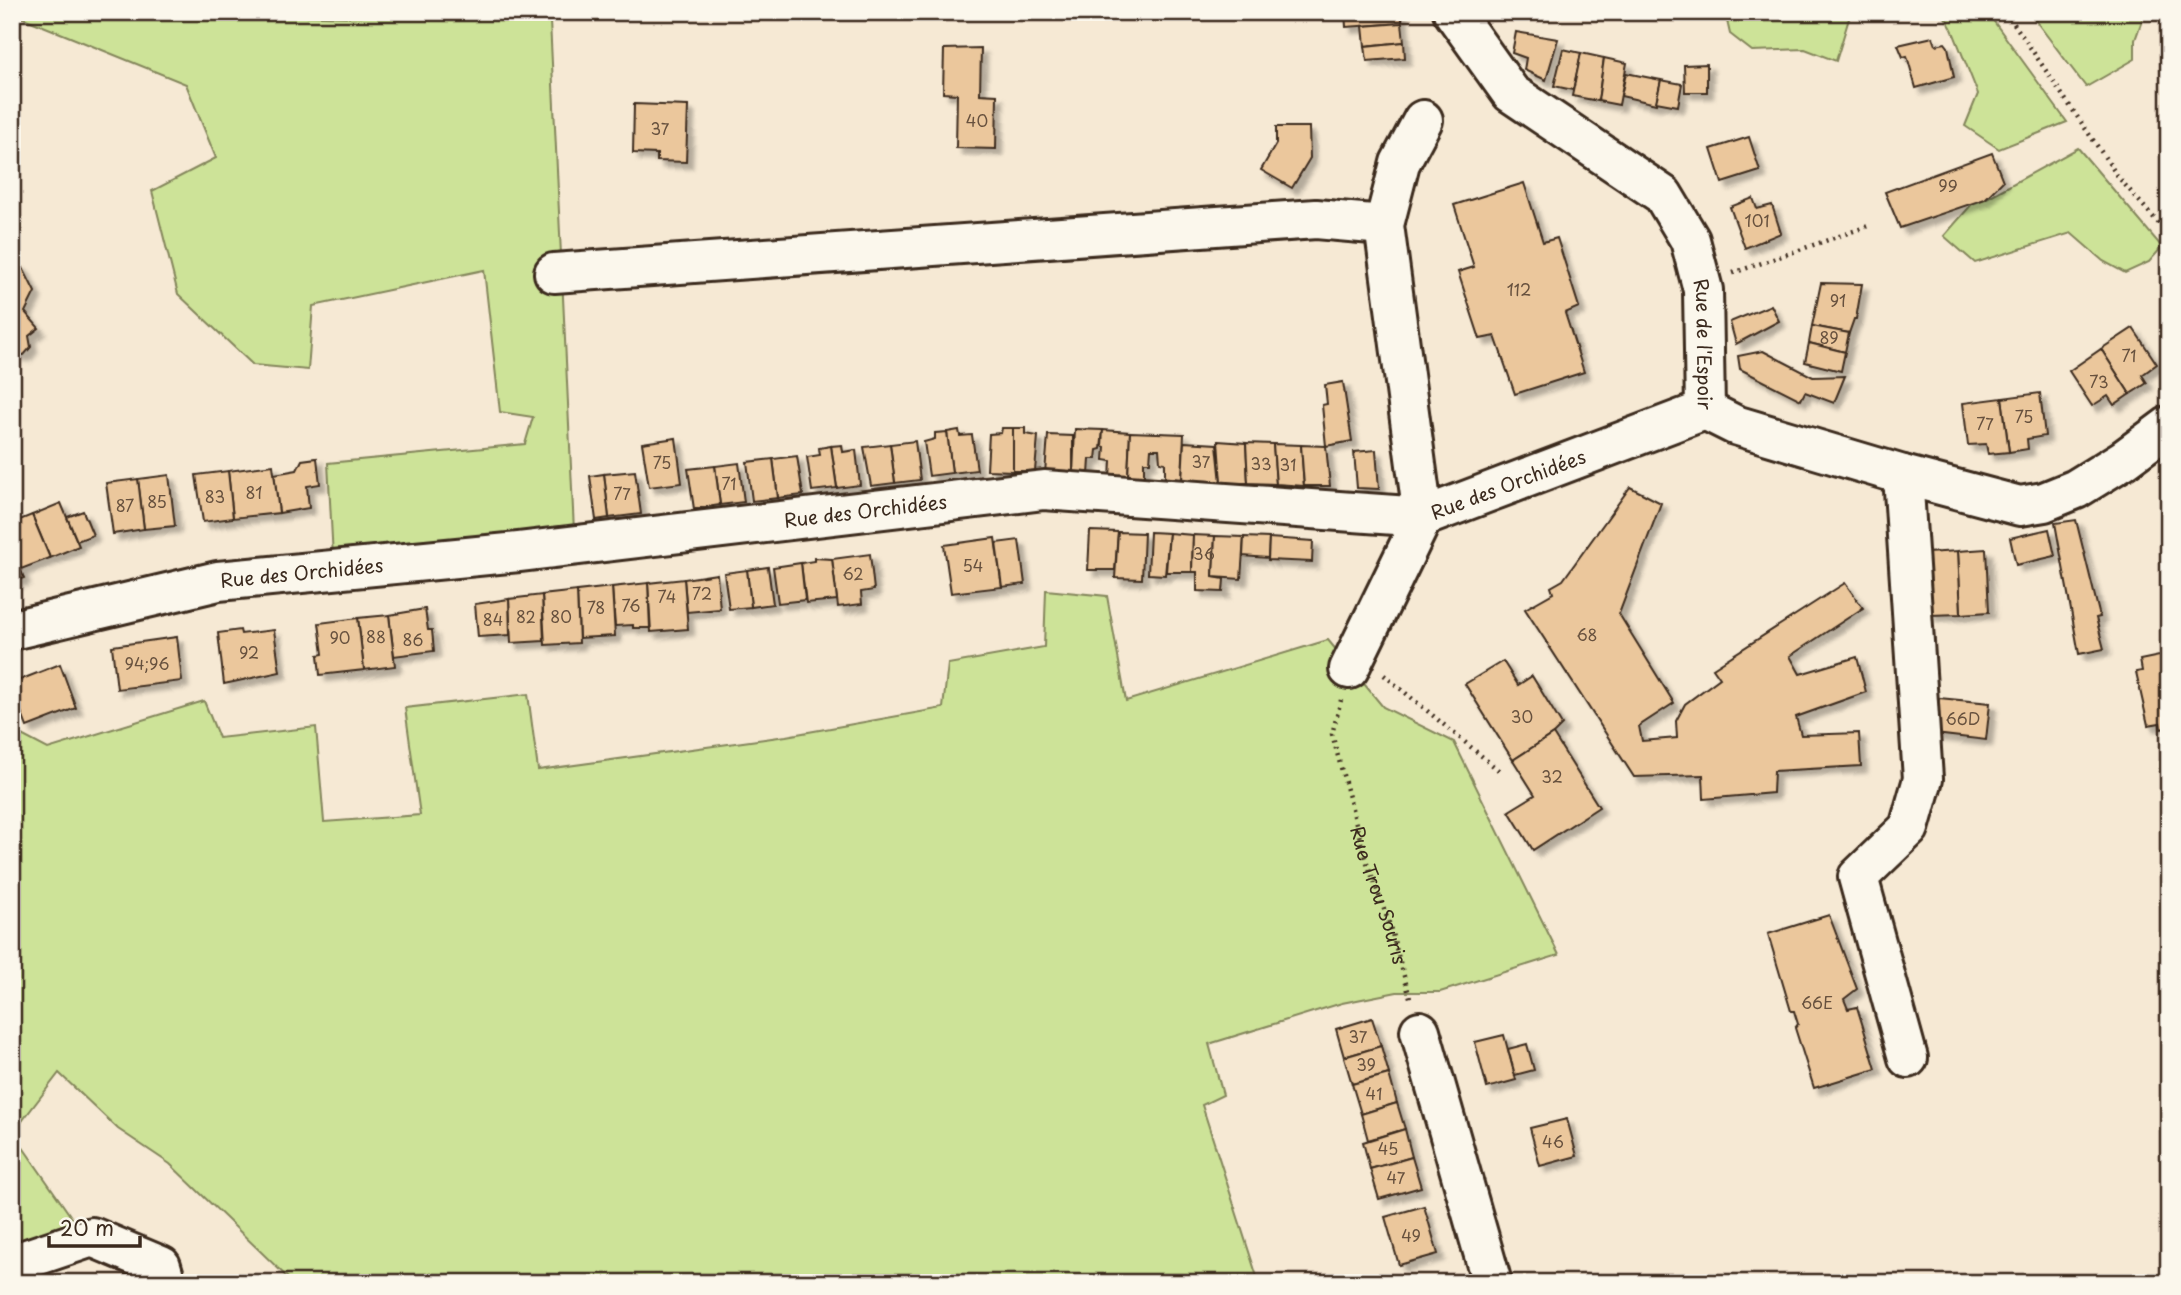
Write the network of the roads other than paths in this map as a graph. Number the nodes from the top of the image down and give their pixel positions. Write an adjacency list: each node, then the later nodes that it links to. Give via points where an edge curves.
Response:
1 (1453, 12): 5 (street, Rue de l'Espoir, via 1511,93 1663,195 1690,240 1702,285)
2 (1423, 120): 3 (street, via 1400,163)
3 (1384, 225): 4 (street, via 1315,219); 8 (street)
4 (554, 273)
5 (1705, 410): 7 (street, Rue de l'Espoir, via 1735,425); 8 (street, Rue des Orchidées)
6 (2169, 426): 7 (street, Rue de l'Espoir, via 2076,489 2044,502 2020,506)
7 (1903, 475): 12 (street, via 1923,779 1909,828 1858,877)
8 (1423, 517): 9 (street, Rue des Orchidées, via 1044,490 519,552 218,581); 10 (street)
9 (12, 630)
10 (1353, 661)
11 (1420, 1031): 15 (street)
12 (1908, 1058)
13 (12, 1264): 14 (street, via 92,1237 161,1266)
14 (166, 1283)
15 (1492, 1283)

